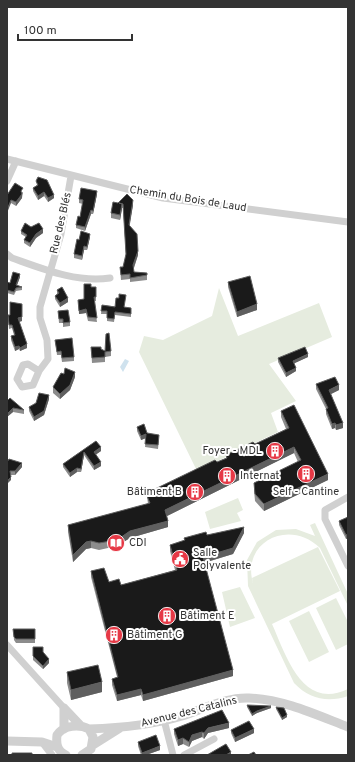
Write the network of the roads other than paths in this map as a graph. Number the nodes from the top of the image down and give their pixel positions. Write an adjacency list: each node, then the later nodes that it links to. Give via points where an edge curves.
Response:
1 (7, 158): 2 (street, Chemin du Bois de Laud)
2 (16, 161): 3 (street, Chemin du Bois de Laud); 4 (street)
3 (71, 176): 5 (street, Chemin du Bois de Laud, via 163,198); 7 (street, Rue des Blés, via 61,234)
4 (7, 181)
5 (348, 222)
6 (7, 254): 7 (street)
7 (49, 271): 8 (street, via 96,280); 9 (street, Rue des Blés, via 40,307 48,359)
8 (110, 278)
9 (39, 371)
10 (348, 497): 11 (street, via 325,510 325,519)
11 (348, 566)
12 (7, 645): 13 (street)
13 (64, 708): 16 (street); 18 (street)
14 (164, 720): 15 (street, Avenue des Catalins, via 227,700 249,698 297,708); 17 (street, Avenue des Catalins); 25 (street)
15 (348, 727)
16 (85, 728): 17 (street, Avenue des Catalins); 18 (street, Avenue des Catalins); 22 (street, via 93,737)
17 (122, 728): 22 (street, Avenue des Catalins)
18 (60, 732): 21 (street, Avenue des Catalins); 23 (street)
19 (214, 739): 26 (street)
20 (7, 741): 21 (street)
21 (42, 742): 23 (street)
22 (93, 745): 24 (street, Avenue des Catalins)
23 (59, 753)
24 (82, 755)
25 (172, 755)
26 (184, 755)

